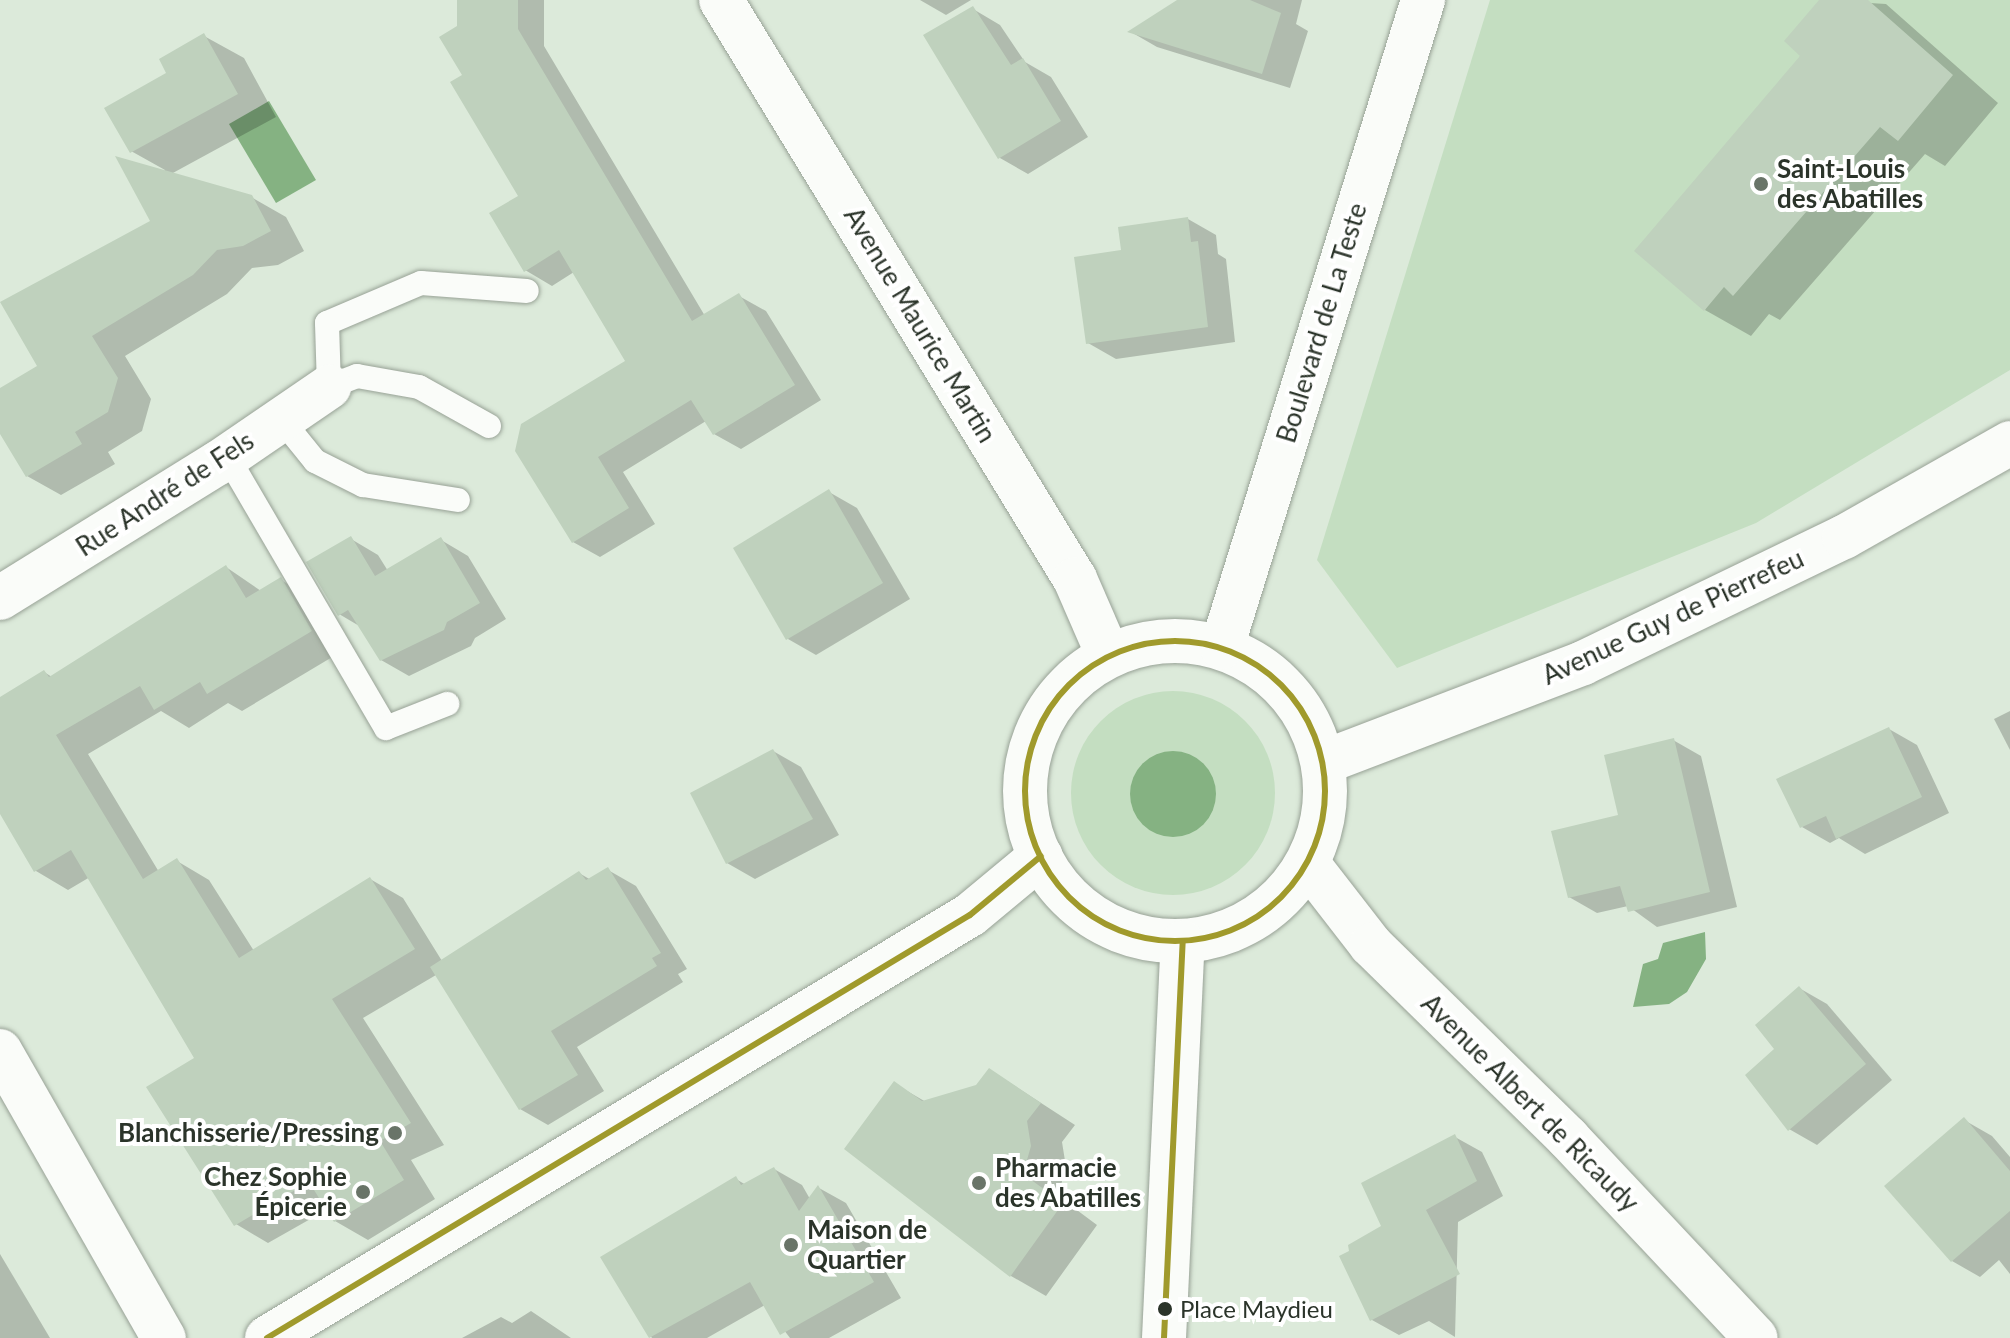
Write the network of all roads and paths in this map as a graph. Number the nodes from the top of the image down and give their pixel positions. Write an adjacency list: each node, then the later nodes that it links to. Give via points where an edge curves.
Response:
1 (721, 0): 12 (street, Avenue Maurice Martin, via 1075,579)
2 (1423, 0): 11 (street, Boulevard de La Teste)
3 (527, 291): 4 (lane, via 421,283 327,323)
4 (329, 387): 5 (street, Rue André de Fels); 6 (lane, via 357,376 419,387)
5 (281, 419): 8 (street, Rue André de Fels); 9 (lane, via 315,461 363,485)
6 (489, 426)
7 (2010, 443): 14 (street, Avenue Guy de Pierrefeu, via 1844,537 1583,663)
8 (227, 456): 10 (street, Rue André de Fels); 13 (lane, via 386,728)
9 (458, 500)
10 (0, 598)
11 (1222, 647): 12 (street, via 1152,641); 14 (street, via 1281,682 1308,718)
12 (1108, 655): 15 (street, via 1054,699 1030,745 1024,802)
13 (447, 704)
14 (1324, 762): 16 (street, via 1326,806)
15 (1041, 856): 17 (street, via 1062,891 1104,925 1138,938); 20 (street, via 970,915)
16 (1309, 865): 17 (street, via 1281,900 1225,933); 22 (street, Avenue Albert de Ricaudy, via 1371,945 1568,1138)
17 (1183, 942): 21 (street)
18 (0, 1051): 19 (street)
19 (164, 1338)
20 (267, 1338)
21 (1164, 1338)
22 (1756, 1338)

